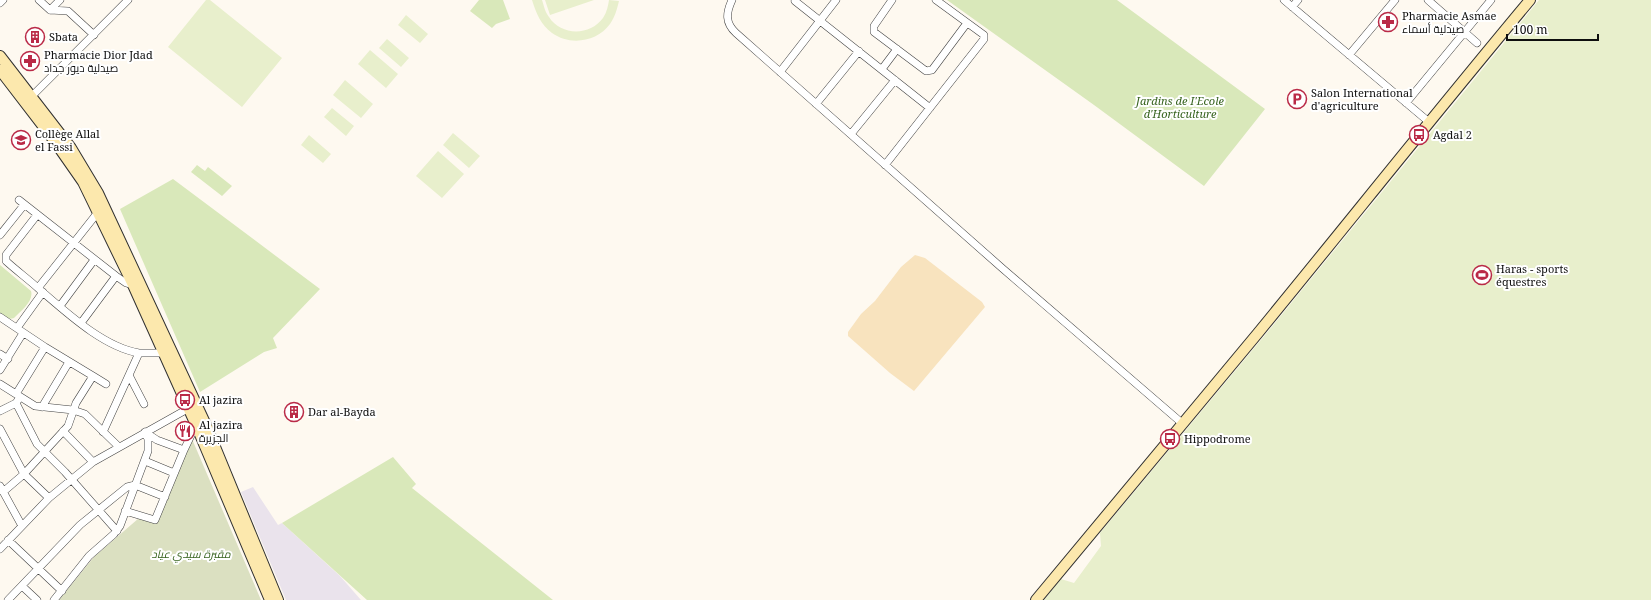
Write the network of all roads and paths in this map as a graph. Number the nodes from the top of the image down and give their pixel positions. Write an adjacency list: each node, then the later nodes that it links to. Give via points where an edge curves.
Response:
1 (3, 0): 16 (street)
2 (39, 0): 18 (street)
3 (60, 0): 18 (street)
4 (128, 0): 22 (street)
5 (732, 0): 30 (street, via 727,13 729,26)
6 (836, 0): 19 (street)
7 (892, 0): 24 (street, via 873,29)
8 (936, 0): 20 (street)
9 (1284, 0): 17 (street)
10 (1298, 0): 17 (street)
11 (1395, 0): 26 (street)
12 (1428, 0): 21 (street)
13 (1491, 0): 21 (street)
14 (1530, 0): 36 (main road)
15 (795, 1): 19 (street)
16 (0, 3)
17 (1292, 7): 26 (street)
18 (50, 10): 22 (street, via 68,11)
19 (820, 20): 25 (street); 30 (street)
20 (967, 23): 24 (street, via 930,71 926,71); 35 (street, via 984,35 984,41)
21 (1464, 32): 23 (street); 33 (street)
22 (94, 35): 32 (street)
23 (1477, 43)
24 (897, 49): 28 (street)
25 (859, 51): 28 (street); 34 (street)
26 (1349, 55): 33 (street)
27 (0, 56): 32 (main road)
28 (882, 69): 31 (street)
29 (0, 70): 32 (main road)
30 (780, 72): 34 (street)
31 (894, 80): 35 (street); 37 (street)
32 (28, 100): 39 (main road, via 83,182); 54 (main road, via 71,148 94,186 118,232)
33 (1406, 103): 36 (street)
34 (816, 104): 37 (street)
35 (930, 108): 38 (street)
36 (1429, 122): 69 (main road)
37 (851, 134): 38 (street)
38 (885, 165): 69 (street)
39 (99, 214): 42 (street); 45 (main road)
40 (36, 215): 41 (street, via 21,203); 42 (street); 46 (street, via 5,258)
41 (0, 235)
42 (73, 244): 43 (street); 46 (street)
43 (94, 260): 44 (street); 47 (street)
44 (116, 276): 45 (street, via 126,284); 49 (street)
45 (133, 285): 54 (main road)
46 (40, 290): 47 (street); 50 (street)
47 (60, 306): 49 (street)
48 (0, 317): 50 (street)
49 (81, 323): 53 (street, via 108,342)
50 (17, 328): 51 (street)
51 (23, 333): 52 (street); 56 (street)
52 (45, 347): 57 (street); 63 (street)
53 (139, 353): 54 (street); 59 (street)
54 (168, 353): 65 (main road)
55 (0, 354): 56 (street)
56 (8, 358): 58 (street)
57 (69, 362): 60 (street); 66 (street)
58 (0, 370)
59 (129, 375): 64 (street); 73 (street)
60 (93, 376): 62 (street); 67 (street)
61 (0, 384): 63 (street)
62 (106, 384)
63 (17, 398): 66 (street); 68 (street); 77 (street, via 37,444)
64 (144, 404)
65 (192, 406): 70 (main road); 74 (street); 102 (main road)
66 (42, 407): 67 (street)
67 (73, 410): 72 (street, via 68,426); 73 (street, via 85,414)
68 (0, 411)
69 (1182, 424): 103 (main road)
70 (196, 425): 76 (street); 101 (main road)
71 (0, 428): 81 (street)
72 (63, 431): 77 (street); 79 (street)
73 (103, 432): 75 (street)
74 (146, 432): 75 (street); 76 (street, via 157,440); 78 (street, via 148,445)
75 (119, 447): 79 (street)
76 (184, 450): 80 (street)
77 (43, 451): 81 (street); 82 (street)
78 (145, 461): 80 (street); 83 (street)
79 (93, 462): 82 (street)
80 (174, 473): 86 (street)
81 (24, 474): 84 (street); 87 (street)
82 (70, 480): 87 (street); 89 (street)
83 (135, 484): 85 (street); 86 (street); 88 (street)
84 (2, 489): 91 (street)
85 (120, 492): 88 (street); 89 (street)
86 (165, 497): 90 (street, via 155,520)
87 (49, 498): 91 (street)
88 (129, 500): 90 (street)
89 (98, 510): 92 (street); 95 (street, via 76,528)
90 (125, 511): 92 (street)
91 (22, 526): 93 (street)
92 (117, 531): 97 (street, via 89,556)
93 (8, 540): 94 (street); 95 (street)
94 (0, 549)
95 (38, 569): 96 (street); 97 (street)
96 (22, 586): 98 (street); 99 (street)
97 (62, 591): 100 (street)
98 (8, 600)
99 (37, 600)
100 (54, 600)
101 (270, 600)
102 (278, 600)
103 (1036, 600)

